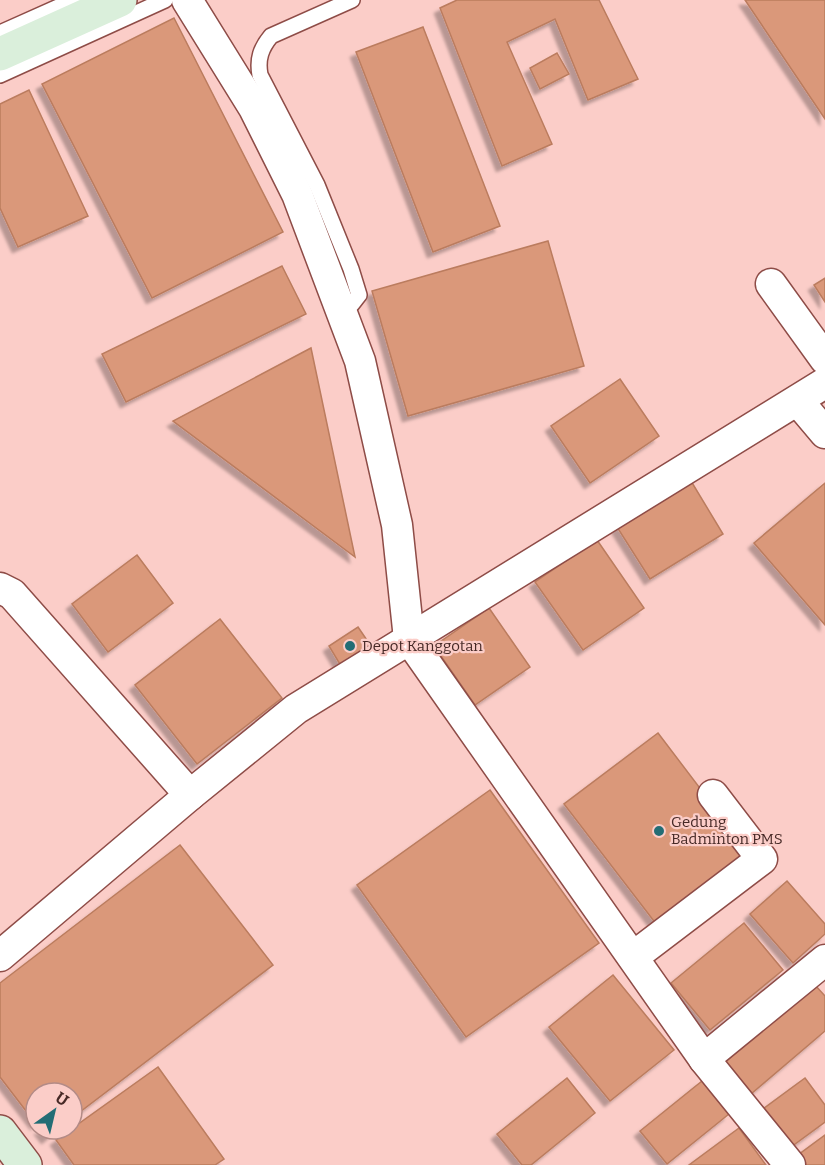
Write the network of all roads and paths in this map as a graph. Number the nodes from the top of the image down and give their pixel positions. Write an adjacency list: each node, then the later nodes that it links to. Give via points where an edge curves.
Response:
1 (74, 0): 6 (lane)
2 (120, 0): 7 (main road)
3 (165, 0): 8 (lane)
4 (187, 0): 10 (street, via 255,108 297,194)
5 (352, 0): 10 (lane, via 271,36 264,44 258,66 317,185 351,269 359,295 352,304)
6 (0, 33)
7 (0, 54)
8 (0, 75)
9 (771, 284): 11 (street)
10 (341, 307): 16 (street, via 360,361 397,525)
11 (825, 360)
12 (825, 383): 13 (street)
13 (798, 401): 14 (street); 16 (street)
14 (825, 433)
15 (0, 588): 17 (street, via 12,594)
16 (409, 639): 17 (street, via 296,709); 20 (street)
17 (190, 795): 19 (street)
18 (712, 795): 20 (street, via 762,859)
19 (0, 956)
20 (633, 957): 22 (street)
21 (825, 960): 22 (street)
22 (705, 1059): 25 (street)
23 (0, 1132): 24 (main road)
24 (25, 1165)
25 (790, 1165)

